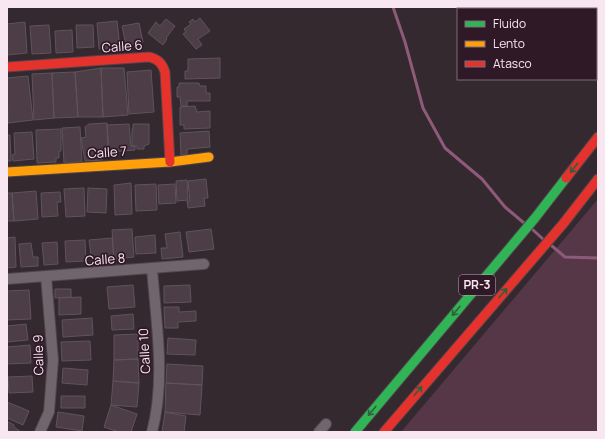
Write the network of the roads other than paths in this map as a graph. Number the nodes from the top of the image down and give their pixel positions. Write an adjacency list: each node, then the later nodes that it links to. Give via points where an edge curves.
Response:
1 (7, 67): 4 (main road, Calle 6, via 154,57 162,64 165,72)
2 (598, 137): 13 (main road, PR-3, one-way to 13, via 535,218)
3 (209, 157): 4 (main road, Calle 7)
4 (170, 162): 5 (main road, Calle 7)
5 (7, 172)
6 (598, 179): 14 (main road, PR-3, one-way to 6)
7 (204, 264): 8 (street, Calle 8)
8 (152, 268): 9 (street, Calle 8); 12 (street, Calle 10, via 159,368)
9 (46, 276): 10 (street, Calle 8); 11 (street, Calle 9, via 53,360 49,412)
10 (7, 279)
11 (40, 432)
12 (152, 432)
13 (355, 432)
14 (384, 432)

